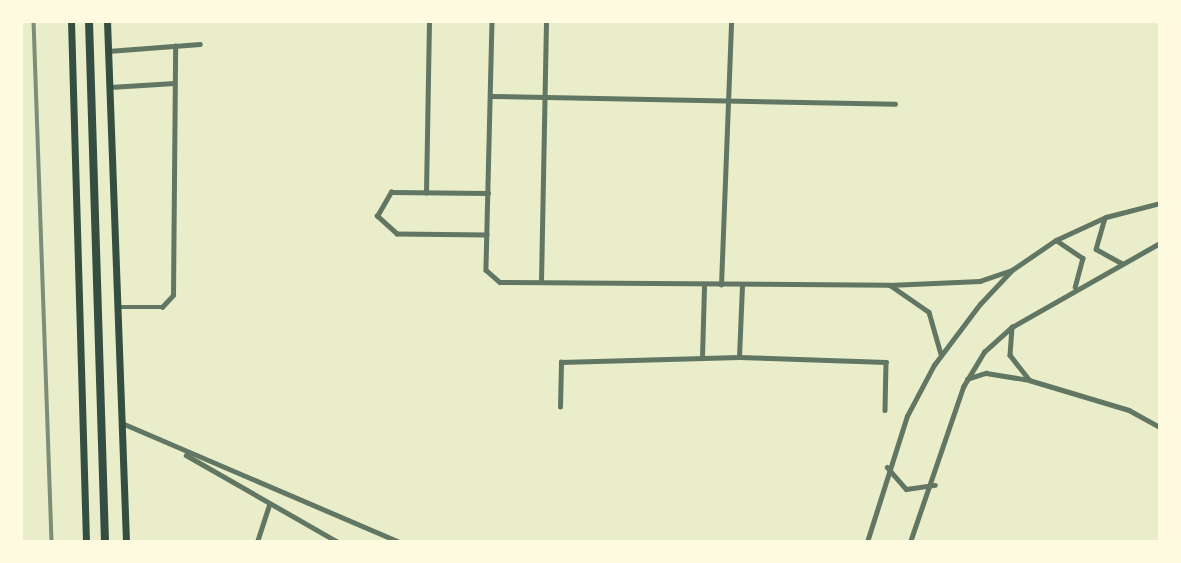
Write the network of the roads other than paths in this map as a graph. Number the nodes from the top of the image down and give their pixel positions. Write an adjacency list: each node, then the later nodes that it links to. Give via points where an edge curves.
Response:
1 (71, 21): 47 (main road)
2 (89, 21): 48 (main road)
3 (107, 21): 10 (main road)
4 (429, 21): 17 (street)
5 (492, 21): 14 (street)
6 (546, 21): 13 (street)
7 (731, 21): 15 (street)
8 (200, 44): 9 (street)
9 (175, 46): 10 (street); 11 (street)
10 (108, 51): 12 (main road)
11 (174, 83): 12 (street); 32 (street, via 172,299 162,307)
12 (110, 87): 32 (main road)
13 (546, 94): 14 (street); 15 (street); 26 (street)
14 (491, 96): 18 (street)
15 (730, 99): 16 (street); 27 (street)
16 (895, 104)
17 (426, 193): 18 (street); 21 (street, via 391,192 379,209 379,222 397,234)
18 (488, 193): 21 (street)
19 (1160, 203): 20 (street)
20 (1106, 217): 22 (street); 24 (street, via 1096,249 1105,259)
21 (486, 235): 26 (street, via 486,270 500,282)
22 (1056, 240): 25 (street); 31 (street, via 1083,258)
23 (1160, 243): 24 (street)
24 (1122, 262): 31 (street)
25 (1013, 270): 28 (street, via 981,281); 34 (street)
26 (541, 282): 29 (street)
27 (722, 285): 29 (street); 30 (street)
28 (889, 285): 30 (street); 34 (street, via 929,312)
29 (704, 286): 36 (street)
30 (742, 286): 35 (street)
31 (1072, 290): 33 (street)
32 (118, 307): 41 (main road)
33 (1012, 327): 37 (street); 38 (street, via 1009,353)
34 (941, 356): 44 (street)
35 (739, 357): 36 (street); 40 (street, via 886,362)
36 (702, 359): 39 (street, via 561,362)
37 (966, 379): 38 (street, via 986,373); 45 (street)
38 (1029, 380): 42 (street, via 1129,410)
39 (560, 407)
40 (885, 410)
41 (122, 423): 43 (street); 49 (main road)
42 (1160, 427)
43 (170, 446): 46 (street); 52 (street)
44 (886, 466): 45 (street, via 908,490); 53 (street)
45 (935, 485): 54 (street)
46 (269, 506): 50 (street); 51 (street)
47 (86, 542)
48 (105, 542)
49 (126, 542)
50 (257, 542)
51 (338, 542)
52 (399, 542)
53 (867, 542)
54 (910, 542)

